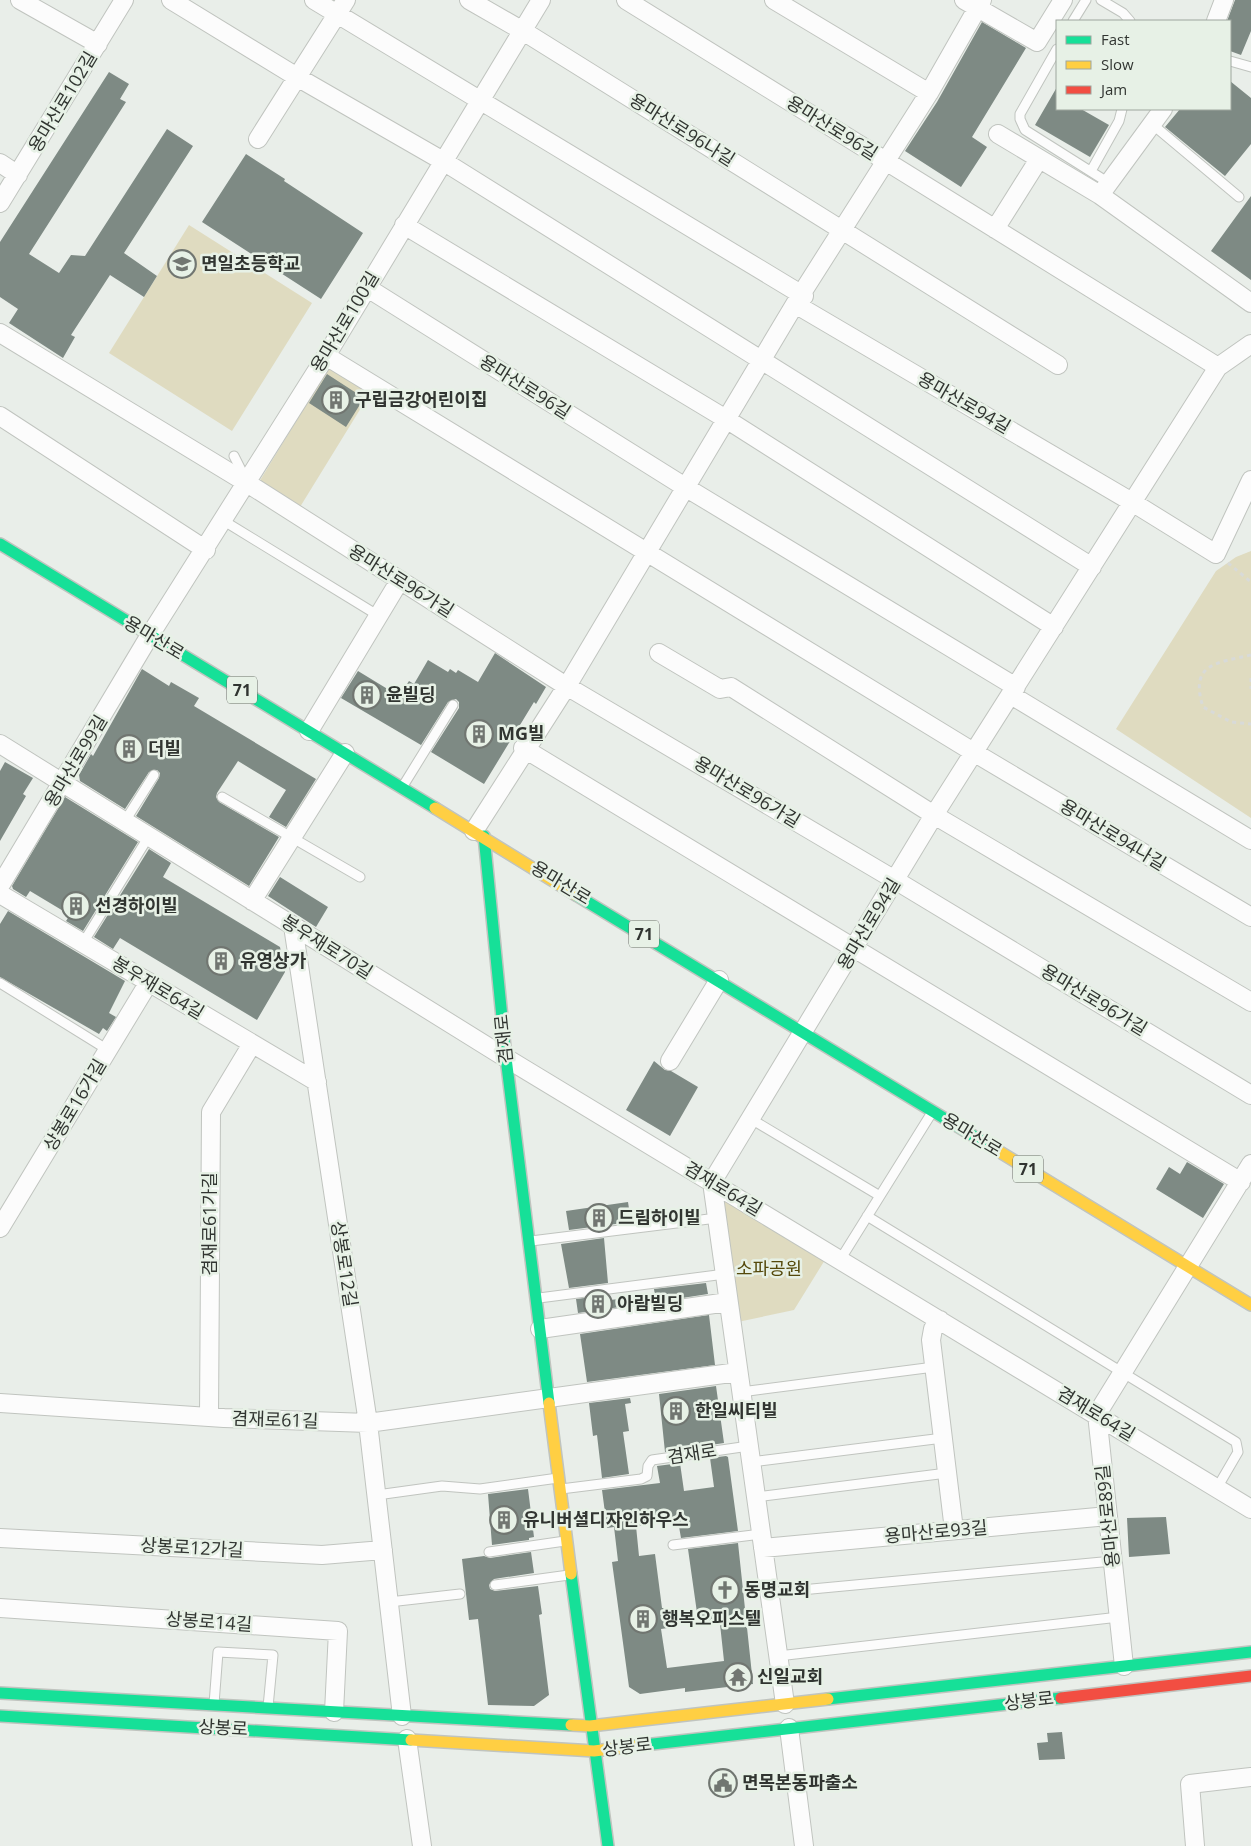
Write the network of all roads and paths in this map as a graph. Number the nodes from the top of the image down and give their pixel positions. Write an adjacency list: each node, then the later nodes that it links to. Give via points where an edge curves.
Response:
1 (20, 0): 17 (street)
2 (124, 0): 17 (street, 용마산로102길)
3 (171, 0): 21 (street)
4 (314, 0): 13 (street, 용마산로94길)
5 (469, 0): 16 (street)
6 (541, 0): 16 (street, 용마산로100길)
7 (626, 0): 30 (street, 용마산로96길)
8 (774, 0): 22 (street)
9 (1064, 0): 12 (street, 용마산로96길, via 1037,42)
10 (1086, 0): 14 (lane)
11 (1102, 0): 15 (lane, via 1123,12)
12 (974, 3): 22 (street, 용마산로96길)
13 (342, 7): 21 (street); 23 (street, 용마산로94길)
14 (1074, 20)
15 (1129, 20)
16 (522, 31): 23 (street, 용마산로100길); 39 (street, 용마산로96나길)
17 (98, 44): 34 (street, 용마산로102길)
18 (1056, 51): 33 (lane, via 1020,114 1022,126)
19 (1231, 61): 20 (lane)
20 (1251, 67)
21 (297, 77): 28 (street); 31 (street)
22 (929, 93): 30 (street, 용마산로96길)
23 (480, 100): 31 (street, 용마산로100길); 42 (street, 용마산로94길)
24 (1122, 110): 33 (lane, via 1120,121)
25 (1163, 110): 26 (street)
26 (1152, 124): 35 (street); 36 (lane)
27 (998, 134): 29 (street)
28 (258, 139)
29 (1039, 159): 35 (street); 40 (street)
30 (885, 161): 39 (street, 용마산로96길); 40 (street)
31 (443, 162): 38 (street, 용마산로100길); 48 (street)
32 (0, 163): 34 (street)
33 (1091, 171): 35 (lane)
34 (18, 175): 37 (street, 용마산로102길)
35 (1104, 189): 43 (street)
36 (1239, 197)
37 (0, 203)
38 (404, 225): 41 (street, 용마산로100길); 53 (street)
39 (842, 229): 42 (street, 용마산로96길); 49 (street)
40 (995, 229): 51 (street)
41 (366, 288): 46 (street, 용마산로100길); 57 (street, 용마산로96길)
42 (800, 298): 48 (street, 용마산로96길); 58 (street, 용마산로94길)
43 (1251, 303)
44 (0, 333): 56 (street)
45 (1251, 344): 47 (street, 용마산로94길)
46 (326, 356): 56 (street, 용마산로100길); 62 (street)
47 (1236, 356): 50 (street); 51 (street, 용마산로94길)
48 (761, 360): 53 (street, 용마산로96길); 64 (street)
49 (1058, 365)
50 (1251, 366)
51 (1218, 367): 58 (street, 용마산로94길)
52 (0, 416): 61 (street)
53 (726, 419): 57 (street, 용마산로96길); 68 (street)
54 (234, 456): 56 (lane)
55 (1251, 480): 63 (street)
56 (247, 483): 59 (street, 용마산로100길); 65 (street, 용마산로96가길)
57 (685, 487): 62 (street, 용마산로96길); 75 (street)
58 (1132, 502): 63 (street, 용마산로94길); 64 (street, 용마산로94길)
59 (224, 521): 61 (street, 용마산로100길); 67 (lane)
60 (0, 544): 69 (main road, 용마산로 / 71)
61 (206, 550): 69 (street, 용마산로100길)
62 (645, 553): 73 (street, 용마산로96길); 82 (street)
63 (1216, 554): 66 (path)
64 (1092, 567): 68 (street, 용마산로94길)
65 (400, 580): 67 (street); 73 (street, 용마산로96가길)
66 (1251, 582)
67 (379, 616): 78 (street)
68 (1054, 627): 75 (street, 용마산로94길)
69 (150, 635): 78 (main road, 용마산로 / 71); 84 (street, 용마산로99길)
70 (659, 653): 87 (street, via 720,689 731,687)
71 (1251, 655): 77 (path, via 1212,664 1202,673 1197,689 1203,707 1231,722)
72 (1251, 678): 74 (path)
73 (567, 686): 80 (street, 용마산로96길); 94 (street, 용마산로96가길)
74 (1251, 689)
75 (1013, 691): 82 (street, 용마산로94길); 92 (street)
76 (452, 705): 85 (lane)
77 (1251, 724)
78 (309, 731): 81 (main road, 용마산로 / 71)
79 (0, 744): 84 (street, 봉우재로70길)
80 (525, 749): 89 (street, 용마산로96길); 101 (street)
81 (345, 753): 85 (main road, 용마산로 / 71); 91 (street)
82 (975, 753): 87 (street, 용마산로94길); 98 (street, 용마산로94나길)
83 (154, 775): 88 (lane)
84 (64, 782): 88 (street, 봉우재로70길); 95 (street, 용마산로99길)
85 (402, 787): 89 (main road, 용마산로 / 71)
86 (222, 797): 91 (lane)
87 (934, 815): 94 (street, 용마산로94길); 105 (street)
88 (125, 821): 90 (street, 봉우재로70길)
89 (479, 834): 102 (main road, 용마산로 / 71); 109 (main road, 겸재로)
90 (149, 836): 97 (street, 봉우재로70길); 100 (lane)
91 (292, 838): 93 (lane); 97 (street)
92 (1251, 840)
93 (360, 877)
94 (895, 880): 101 (street, 용마산로94길); 112 (street, 용마산로96가길)
95 (0, 886)
96 (0, 894): 100 (street, 봉우재로64길)
97 (252, 901): 99 (street, 봉우재로70길)
98 (1251, 917)
99 (294, 926): 109 (street, 봉우재로70길); 111 (street, 상봉로12길)
100 (83, 943): 103 (street, 봉우재로64길)
101 (855, 946): 106 (street, 용마산로94길); 117 (street)
102 (719, 980): 106 (main road, 용마산로 / 71); 110 (street)
103 (149, 982): 107 (street, 봉우재로64길); 108 (street, 상봉로16가길)
104 (0, 983): 108 (lane)
105 (1251, 1002)
106 (804, 1033): 113 (main road, 용마산로 / 71); 114 (street)
107 (252, 1044): 111 (street, 봉우재로64길); 138 (street, 겸재로61가길, via 210,1112)
108 (108, 1050): 121 (street, 상봉로16가길)
109 (506, 1058): 116 (street, 겸재로64길); 122 (main road, 겸재로)
110 (670, 1061)
111 (317, 1082): 139 (street, 상봉로12길)
112 (1251, 1095)
113 (933, 1111): 118 (lane); 124 (main road, 용마산로 / 71)
114 (751, 1119): 116 (street); 118 (lane)
115 (1251, 1164): 117 (street)
116 (712, 1182): 120 (street); 123 (street, 겸재로64길)
117 (1241, 1182): 124 (street)
118 (880, 1196): 119 (lane)
119 (867, 1216): 123 (lane); 133 (lane)
120 (717, 1218): 122 (lane); 125 (street)
121 (0, 1228)
122 (529, 1241): 126 (main road, 겸재로)
123 (840, 1260): 129 (street, 겸재로64길)
124 (1190, 1268): 128 (main road, 용마산로 / 71); 133 (street)
125 (725, 1274): 126 (lane); 127 (street)
126 (536, 1298): 130 (main road, 겸재로)
127 (728, 1302): 130 (street); 132 (street)
128 (1251, 1305)
129 (940, 1320): 131 (street, via 930,1340); 137 (street, 겸재로64길)
130 (540, 1329): 135 (main road, 겸재로)
131 (934, 1367): 134 (lane); 140 (street)
132 (738, 1372): 134 (street); 135 (street)
133 (1124, 1373): 137 (street); 144 (lane, via 1236,1442 1238,1452)
134 (741, 1392): 141 (street)
135 (549, 1400): 139 (street, 겸재로61길); 143 (main road, 겸재로)
136 (0, 1403): 138 (street, 겸재로61길)
137 (1098, 1414): 144 (street, 겸재로64길); 148 (street, 용마산로89길)
138 (209, 1417): 139 (street, 겸재로61길)
139 (368, 1423): 145 (street, 상봉로12길)
140 (943, 1438): 141 (lane); 142 (street)
141 (750, 1454): 143 (lane, 겸재로, via 652,1460 647,1476 642,1479); 146 (street)
142 (947, 1473): 146 (lane); 149 (street)
143 (560, 1483): 145 (lane, 겸재로, via 480,1489 442,1486); 151 (main road, 겸재로)
144 (1217, 1488): 147 (street, 겸재로64길)
145 (377, 1495): 154 (street, 상봉로12길)
146 (756, 1497): 152 (street)
147 (1251, 1509)
148 (1108, 1516): 149 (street, 용마산로93길); 156 (street, 용마산로89길)
149 (954, 1530): 152 (street, 용마산로93길)
150 (0, 1538): 154 (street, 상봉로12가길, via 322,1555)
151 (567, 1541): 155 (lane); 157 (main road, 겸재로)
152 (762, 1541): 153 (lane, 용마산로93길); 159 (street)
153 (673, 1545)
154 (384, 1550): 161 (street, 상봉로12길)
155 (489, 1552)
156 (1113, 1561): 159 (lane); 163 (street, 용마산로89길)
157 (571, 1575): 158 (lane); 175 (main road, 겸재로)
158 (495, 1584)
159 (770, 1593): 165 (street)
160 (460, 1594): 161 (lane)
161 (389, 1602): 173 (street, 상봉로12길)
162 (0, 1608): 171 (street, 상봉로14길, via 338,1631)
163 (1119, 1617): 165 (lane); 166 (street, 용마산로89길)
164 (1251, 1652): 166 (main road, 상봉로)
165 (778, 1656): 174 (street)
166 (1124, 1666): 174 (main road, 상봉로)
167 (1251, 1676): 174 (main road, 상봉로)
168 (0, 1693): 169 (main road, 상봉로)
169 (214, 1705): 170 (main road, 상봉로); 170 (lane, via 218,1652 273,1655)
170 (268, 1708): 171 (main road, 상봉로)
171 (334, 1712): 173 (main road, 상봉로)
172 (0, 1716): 176 (main road, 상봉로)
173 (402, 1716): 175 (main road, 상봉로)
174 (787, 1716): 175 (main road, 상봉로); 177 (main road, 상봉로); 181 (street)
175 (590, 1726): 177 (main road, 겸재로)
176 (408, 1739): 177 (main road, 상봉로); 179 (street)
177 (594, 1751): 180 (main road)
178 (1251, 1777): 182 (street, via 1190,1784)
179 (422, 1846)
180 (608, 1846)
181 (804, 1846)
182 (1195, 1846)

